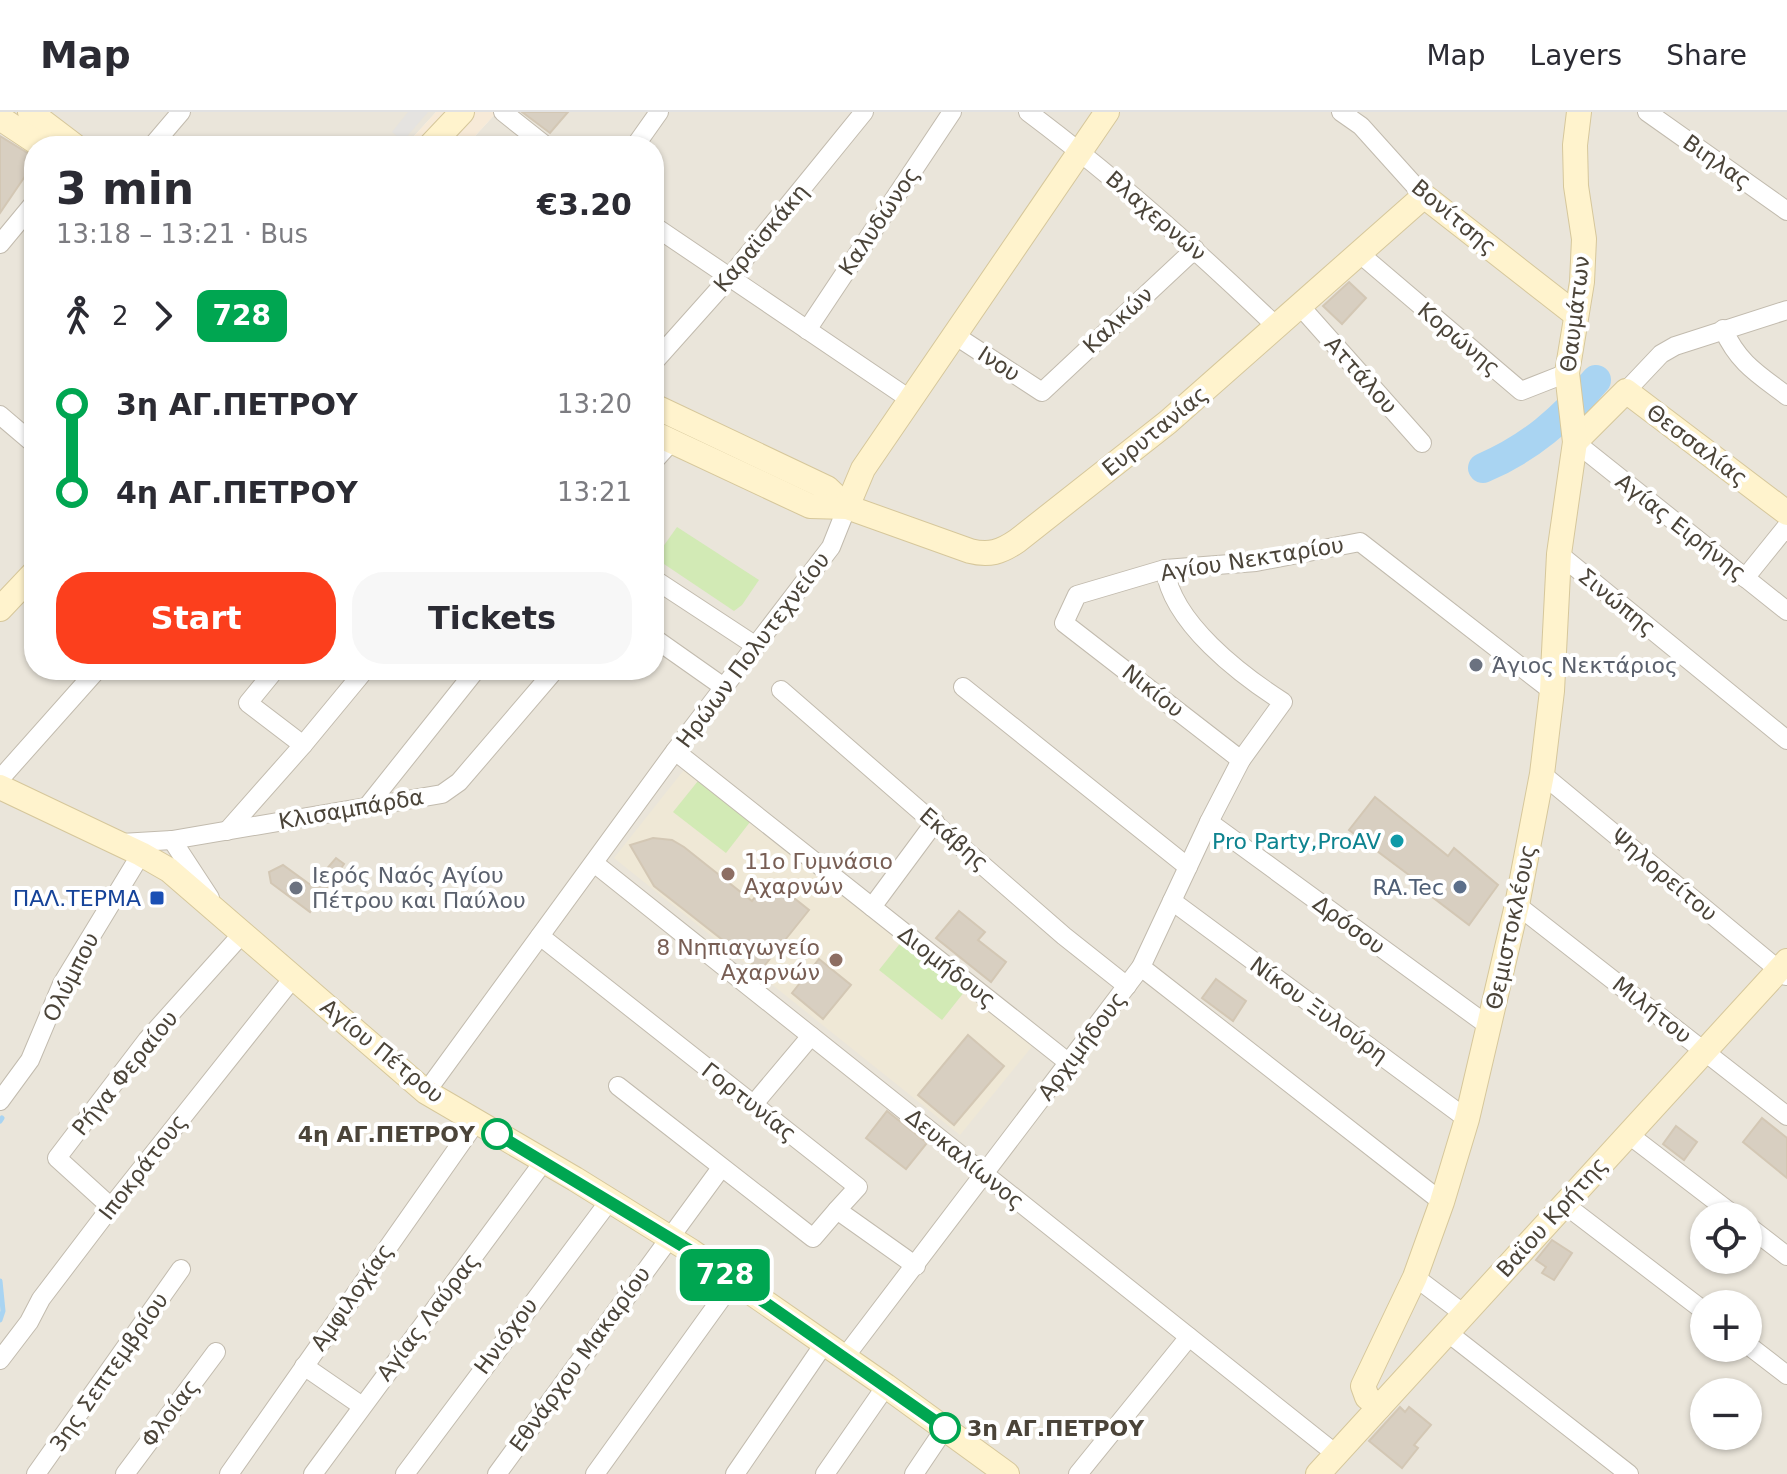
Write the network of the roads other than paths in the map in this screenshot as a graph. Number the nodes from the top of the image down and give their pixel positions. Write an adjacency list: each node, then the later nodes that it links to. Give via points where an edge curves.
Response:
1 (30, 112): 16 (street)
2 (181, 112): 17 (street)
3 (462, 112): 18 (street)
4 (503, 112): 19 (street)
5 (659, 112): 20 (street)
6 (864, 112): 29 (street, Καραϊσκάκη)
7 (952, 112): 35 (street, Καλυδώνος)
8 (1028, 112): 21 (street, Βλαχερνών)
9 (1107, 112): 21 (street, Ηρώων Πολυτεχνείου)
10 (1341, 112): 14 (street, Βονίτσης)
11 (1579, 112): 32 (street, Θαυμάτων, via 1576,186 1584,239)
12 (1647, 112): 23 (street, Βιηλας)
13 (0, 118): 15 (street)
14 (1366, 119): 22 (street, Βονίτσης)
15 (27, 136)
16 (62, 136)
17 (161, 136)
18 (439, 136)
19 (533, 136)
20 (642, 136)
21 (1079, 151): 27 (street, Βλαχερνών); 36 (street, Ηρώων Πολυτεχνείου)
22 (1424, 196): 28 (street, Ευρυτανίας); 32 (street, Βονίτσης)
23 (1787, 211)
24 (24, 215): 26 (street)
25 (664, 233): 29 (street)
26 (0, 244)
27 (1195, 249): 33 (street, Βλαχερνών); 40 (street, Καλκών)
28 (1360, 254): 30 (street, Ευρυτανίας); 38 (street, Κορώνης, via 1521,391)
29 (729, 278): 35 (street); 37 (street, Καραϊσκάκη)
30 (1301, 307): 33 (street, Ευρυτανίας); 48 (street, Αττάλου)
31 (1787, 310): 34 (street)
32 (1575, 314): 38 (street, Θαυμάτων)
33 (1277, 327): 49 (street, Ευρυτανίας, via 1168,422 1004,550 970,551)
34 (1723, 329): 39 (street, via 1661,354); 41 (street, via 1733,352)
35 (807, 330): 42 (street)
36 (956, 336): 40 (street, Ινου); 42 (street, Ηρώων Πολυτεχνείου)
37 (664, 351)
38 (1567, 382): 45 (street, Θαυμάτων)
39 (1626, 391): 45 (street, Θεσσαλίας); 50 (street, Θεσσαλίας)
40 (1042, 392)
41 (1787, 396)
42 (911, 400): 49 (street, Ηρώων Πολυτεχνείου, via 863,469)
43 (664, 411): 49 (street, via 827,488)
44 (0, 415): 46 (street)
45 (1573, 431): 52 (street, Θεμιστοκλέους); 54 (street, Αγίας Ειρήνης)
46 (24, 435)
47 (664, 437): 49 (street, via 810,506)
48 (1422, 443)
49 (847, 507): 61 (street, Ηρώων Πολυτεχνείου, via 831,547)
50 (1787, 513)
51 (1787, 526): 54 (street)
52 (1559, 554): 70 (street, Θεμιστοκλέους); 71 (street, Σινώπης)
53 (1165, 569): 59 (street, Αγίου Νεκταρίου, via 1077,595); 70 (street, Αγίου Νεκταρίου, via 1256,562 1360,542); 74 (street, Αρχιμήδους, via 1176,600 1206,641 1283,702)
54 (1745, 578): 58 (street, Αγίας Ειρήνης)
55 (24, 584): 57 (street)
56 (664, 586): 61 (street)
57 (0, 609)
58 (1787, 611)
59 (1064, 623): 74 (street, Νικίου)
60 (664, 645): 68 (street)
61 (756, 646): 68 (street, Ηρώων Πολυτεχνείου)
62 (88, 680): 76 (street)
63 (267, 680): 72 (street, via 248,703)
64 (357, 680): 72 (street)
65 (468, 680): 78 (street)
66 (546, 680): 78 (street, Κλισαμπάρδα, via 459,782 442,794)
67 (963, 687): 86 (street)
68 (725, 688): 73 (street, Ηρώων Πολυτεχνείου)
69 (781, 690): 79 (street, Εκάβης)
70 (1552, 691): 75 (street, Θεμιστοκλέους)
71 (1787, 740)
72 (303, 745): 81 (street)
73 (675, 751): 85 (street, Ηρώων Πολυτεχνείου); 89 (street, Διομήδους)
74 (1241, 760): 80 (street, Αρχιμήδους)
75 (1542, 774): 88 (street, Θεμιστοκλέους); 93 (street, Ψηλορείτου)
76 (0, 779)
77 (0, 787): 82 (street, Αγίου Πέτρου)
78 (366, 808): 81 (street, Κλισαμπάρδα)
79 (935, 822): 89 (street); 95 (street, Εκάβης)
80 (1209, 822): 86 (street, Αρχιμήδους); 96 (street, Δρόσου)
81 (227, 831): 83 (street, Κλισαμπάρδα)
82 (96, 833): 83 (street, Κλισαμπάρδα, via 117,843); 84 (street, Αγίου Πέτρου)
83 (172, 840): 90 (street, via 215,906)
84 (141, 854): 90 (street, Αγίου Πέτρου, via 169,870); 102 (street, Ολύμπου, via 62,984 30,1060)
85 (594, 863): 91 (street, Ηρώων Πολυτεχνείου); 97 (street, Δευκαλίωνος)
86 (1188, 867): 87 (street, Αρχιμήδους)
87 (1172, 901): 92 (street, Αρχιμήδους); 105 (street, Νίκου Ξυλούρη)
88 (1517, 905): 96 (street, Θεμιστοκλέους); 98 (street, Μιλήτου)
89 (872, 907): 99 (street, Διομήδους)
90 (242, 934): 94 (street, Αγίου Πέτρου); 115 (street, Ρήγα Φεραίου, via 147,1040 57,1158)
91 (540, 936): 101 (street, Ηρώων Πολυτεχνείου); 103 (street, Γορτυνίας)
92 (1141, 967): 95 (street, Αρχιμήδους); 112 (street)
93 (1784, 969): 98 (street, Βαϊου Κρήτης)
94 (293, 978): 101 (street, Αγίου Πέτρου); 115 (street, Ιποκράτους)
95 (1127, 986): 99 (street, Αρχιμήδους)
96 (1490, 1027): 105 (street, Θεμιστοκλέους)
97 (811, 1036): 103 (street); 110 (street, Δευκαλίωνος)
98 (1704, 1051): 104 (street, Μιλήτου); 107 (street, Βαϊου Κρήτης)
99 (1069, 1063): 110 (street, Αρχιμήδους)
100 (618, 1086): 109 (street)
101 (426, 1092): 106 (street, Αγίου Πέτρου)
102 (0, 1101)
103 (753, 1105): 116 (street, Γορτυνίας, via 858,1187)
104 (1787, 1116)
105 (1467, 1119): 112 (street, Θεμιστοκλέους)
106 (476, 1122): 108 (street, Αγίου Πέτρου); 132 (street, Αμφιλοχίας)
107 (1628, 1134): 113 (street); 114 (street, Βαϊου Κρήτης)
108 (544, 1161): 111 (street, Αγίου Πέτρου); 135 (street, Αγίας Λαύρας)
109 (721, 1168): 116 (street, via 813,1238); 117 (street, Εθνάρχου Μακαρίου)
110 (985, 1175): 120 (street, Αρχιμήδους); 126 (street, Δευκαλίωνος)
111 (610, 1200): 117 (street, Αγίου Πέτρου); 144 (street, Ηνιόχου)
112 (1442, 1202): 122 (street, Θεμιστοκλέους)
113 (1717, 1202)
114 (1564, 1204): 124 (street); 125 (street, Βαϊου Κρήτης)
115 (111, 1207): 131 (street, Ιποκράτους)
116 (837, 1210): 120 (street)
117 (669, 1237): 123 (street, Αγίου Πέτρου); 145 (street, Εθνάρχου Μακαρίου)
118 (1762, 1237): 119 (street)
119 (1787, 1256)
120 (916, 1266): 130 (street, Αρχιμήδους)
121 (181, 1269): 140 (street, 3ης Σεπτεμβρίου)
122 (1415, 1277): 125 (street); 136 (street, Θεμιστοκλέους, via 1363,1386)
123 (734, 1281): 127 (street, Αγίου Πέτρου); 146 (street)
124 (1690, 1300)
125 (1456, 1323): 136 (street, Βαϊου Κρήτης); 152 (street)
126 (1189, 1337): 138 (street, Δευκαλίωνος); 150 (street)
127 (824, 1344): 130 (street, Αγίου Πέτρου); 147 (street)
128 (216, 1352): 141 (street, Φλοίας)
129 (1762, 1356): 133 (street)
130 (844, 1358): 134 (street, Αγίου Πέτρου)
131 (0, 1360)
132 (304, 1366): 135 (street); 142 (street, Αμφιλοχίας)
133 (1787, 1375)
134 (886, 1386): 137 (street, Αγίου Πέτρου); 148 (street)
135 (362, 1406): 143 (street, Αγίας Λαύρας)
136 (1379, 1407): 138 (street, Βαϊου Κρήτης)
137 (945, 1428): 139 (street, Αγίου Πέτρου); 149 (street)
138 (1336, 1454): 151 (street, Βαϊου Κρήτης)
139 (1004, 1473)
140 (36, 1474)
141 (125, 1474)
142 (229, 1474)
143 (313, 1474)
144 (405, 1474)
145 (497, 1474)
146 (595, 1474)
147 (735, 1474)
148 (825, 1474)
149 (914, 1474)
150 (1078, 1474)
151 (1318, 1474)
152 (1629, 1474)

